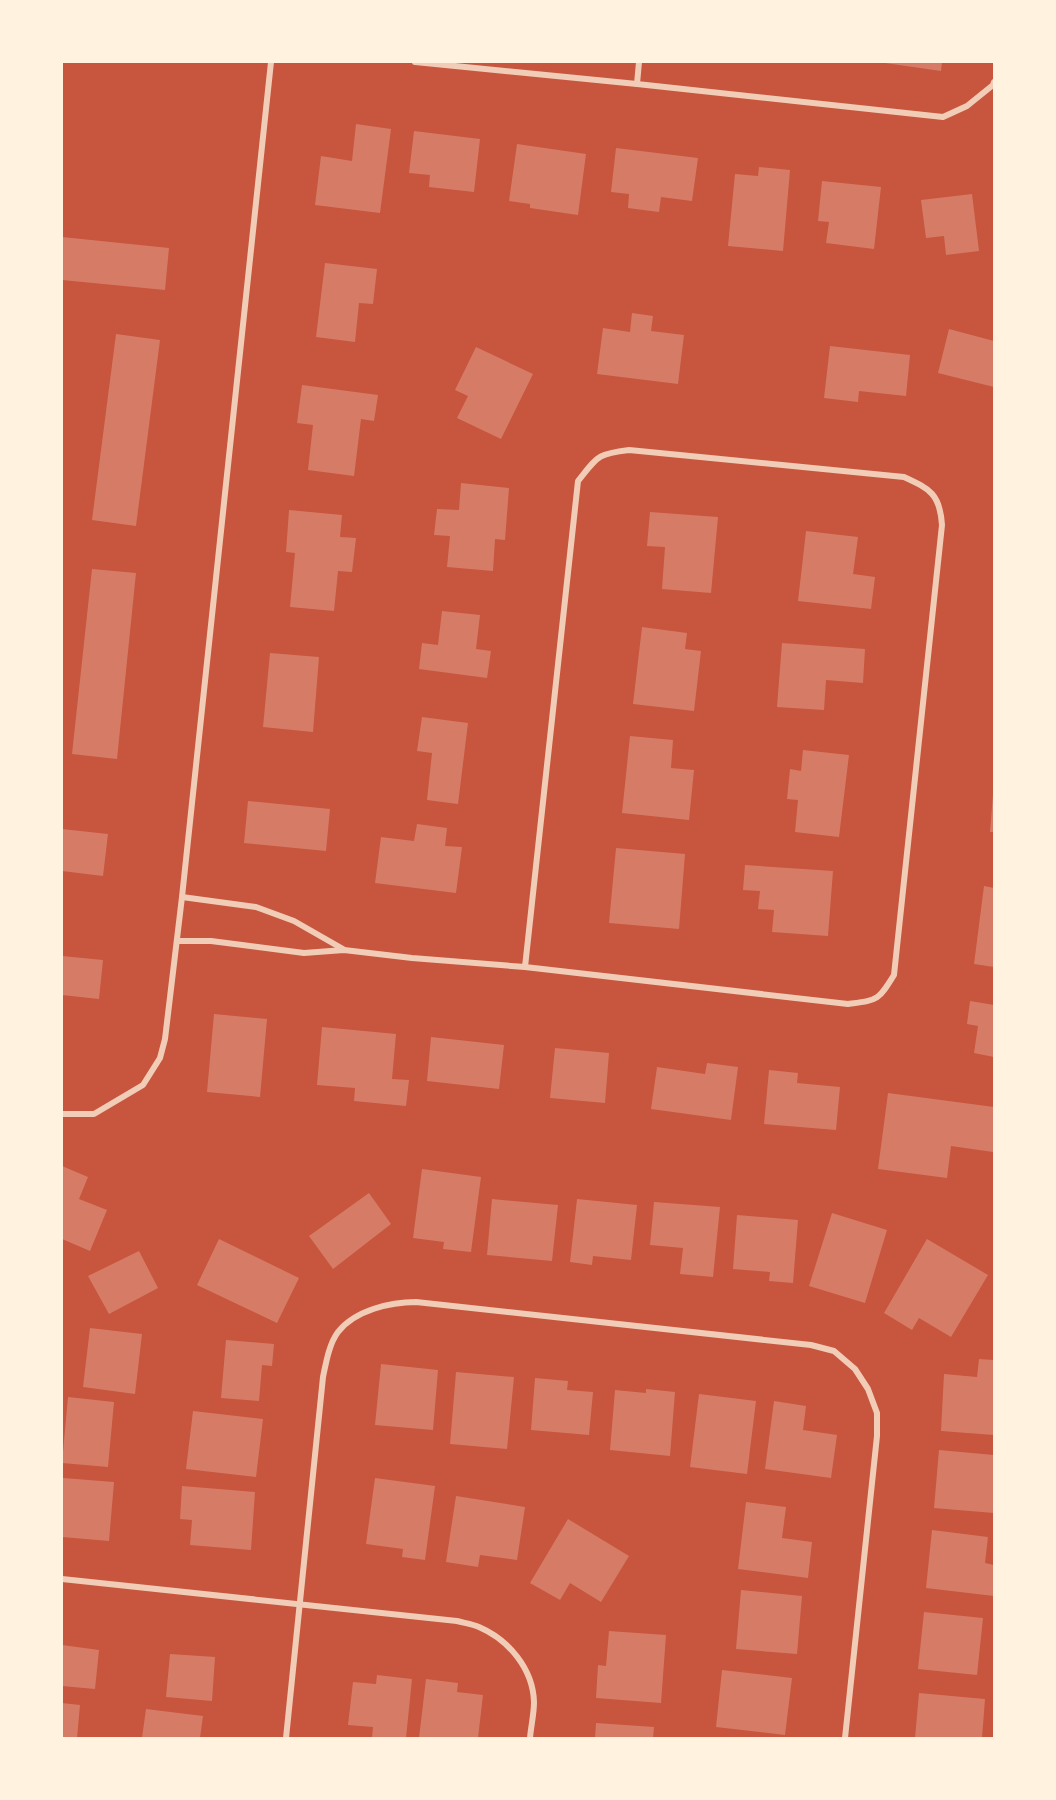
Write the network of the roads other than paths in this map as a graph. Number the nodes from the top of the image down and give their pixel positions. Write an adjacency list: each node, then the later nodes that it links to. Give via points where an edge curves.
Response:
1 (271, 62): 6 (street)
2 (415, 62): 5 (street)
3 (639, 62): 5 (street)
4 (994, 81): 5 (street, via 967,106 943,117)
5 (637, 84)
6 (182, 897): 7 (street); 8 (street, via 256,907 294,921)
7 (177, 941): 8 (street, via 211,940 304,953); 10 (street, via 165,1039 160,1058 143,1085 94,1114)
8 (344, 950): 9 (street)
9 (525, 967): 9 (street, via 578,481 597,457 629,450 652,452 904,477 926,487 941,508 942,525 894,975 881,996 848,1004)
10 (62, 1114)
11 (62, 1579): 12 (street)
12 (300, 1603): 13 (street); 14 (street, via 480,1627 501,1640 522,1662 530,1678 534,1701); 15 (street, via 327,1357 338,1332 359,1315 398,1302 417,1302 811,1345 834,1351 855,1369 877,1413)
13 (286, 1738)
14 (530, 1738)
15 (845, 1738)

